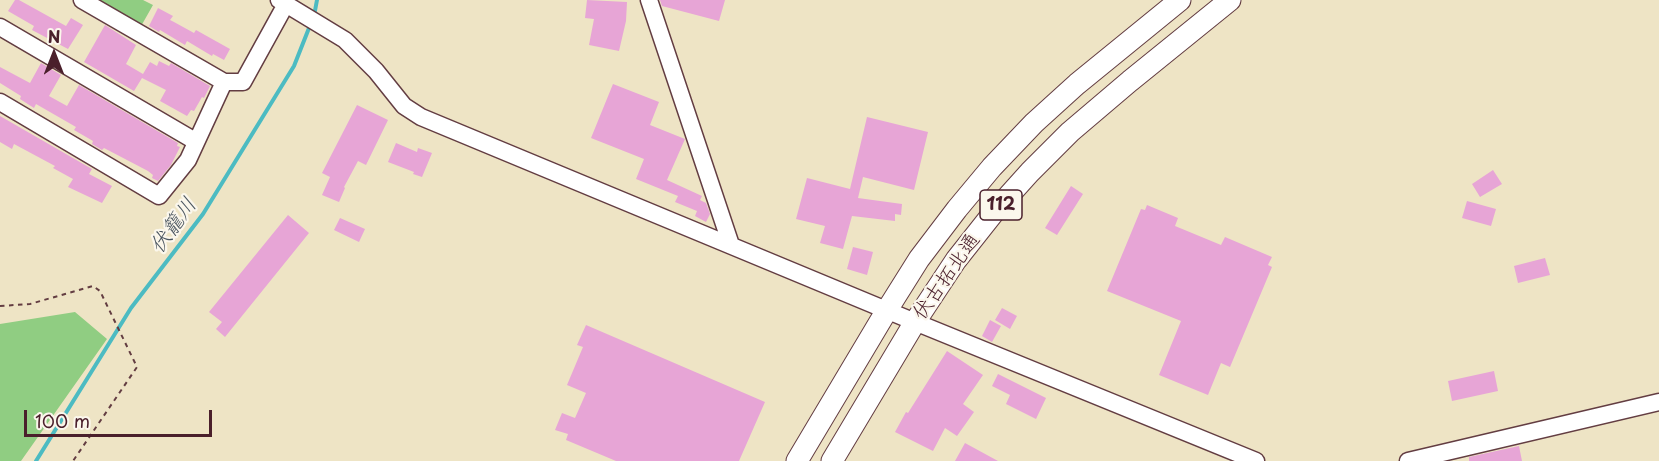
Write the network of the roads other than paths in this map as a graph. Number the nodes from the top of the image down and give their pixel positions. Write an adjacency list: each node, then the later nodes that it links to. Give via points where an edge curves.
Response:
1 (82, 0): 7 (street)
2 (649, 0): 10 (street)
3 (1180, 0): 11 (main road, 伏古拓北通 / 112, via 1077,84 992,167 938,234)
4 (1230, 0): 12 (main road, 伏古拓北通 / 112, via 1070,132 1030,172 956,260)
5 (286, 4): 7 (street, via 243,82); 10 (street, via 345,40 404,106 421,117)
6 (0, 27): 9 (street)
7 (224, 82): 9 (street)
8 (0, 102): 9 (street, via 159,196 188,160)
9 (195, 141)
10 (731, 245): 11 (street)
11 (887, 310): 12 (street); 14 (main road, 伏古拓北通 / 112)
12 (915, 322): 15 (main road, 伏古拓北通 / 112); 16 (street)
13 (1659, 402): 17 (street)
14 (797, 461)
15 (832, 461)
16 (1256, 461)
17 (1408, 461)

